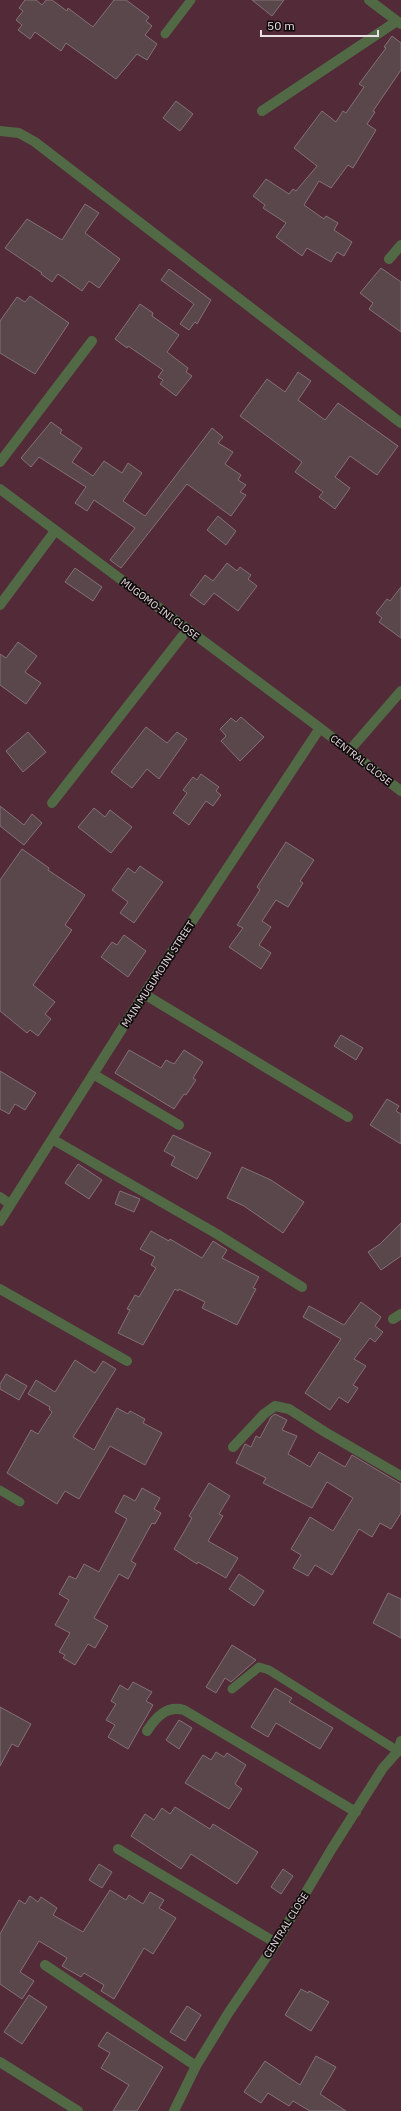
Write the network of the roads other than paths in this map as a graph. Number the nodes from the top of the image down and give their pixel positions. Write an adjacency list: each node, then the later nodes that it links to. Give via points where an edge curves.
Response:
1 (191, 0): 4 (lane)
2 (369, 0): 3 (street)
3 (399, 22): 5 (street)
4 (165, 34)
5 (262, 111)
6 (0, 130): 10 (street, via 19,133 35,142)
7 (401, 245): 8 (street)
8 (389, 259)
9 (92, 341): 11 (street)
10 (401, 423)
11 (0, 462)
12 (0, 490): 13 (street, MUGOMO-INI CLOSE)
13 (55, 531): 14 (street); 15 (street, MUGOMO-INI CLOSE)
14 (0, 605)
15 (187, 630): 17 (street, MUGOMO-INI CLOSE); 20 (street)
16 (401, 691): 18 (street)
17 (320, 728): 18 (street, CENTRAL CLOSE); 21 (street, MAIN MUGUMOINI STREET)
18 (349, 751): 19 (street, CENTRAL CLOSE)
19 (401, 791)
20 (52, 802)
21 (144, 994): 22 (street, MAIN MUGUMOINI STREET); 23 (street)
22 (93, 1074): 24 (street); 25 (street, MAIN MUGUMOINI STREET)
23 (348, 1117)
24 (179, 1125)
25 (52, 1138): 27 (street, MAIN MUGUMOINI STREET); 29 (street, via 218,1234)
26 (0, 1196): 27 (street)
27 (10, 1204): 28 (street, MAIN MUGUMOINI STREET)
28 (0, 1221)
29 (302, 1287)
30 (0, 1289): 31 (street)
31 (127, 1361)
32 (233, 1448): 33 (street, via 264,1414 275,1406 289,1408)
33 (401, 1476)
34 (0, 1490): 35 (lane)
35 (20, 1502)
36 (232, 1689): 38 (lane, via 259,1667 269,1670)
37 (147, 1731): 39 (street, via 161,1713 176,1708 184,1710)
38 (400, 1746): 39 (street, CENTRAL CLOSE)
39 (356, 1812): 41 (street, CENTRAL CLOSE)
40 (118, 1849): 41 (street)
41 (276, 1943): 44 (street, CENTRAL CLOSE)
42 (45, 1965): 44 (street)
43 (0, 2062): 45 (street)
44 (196, 2066): 46 (street, CENTRAL CLOSE)
45 (78, 2111)
46 (174, 2111)

